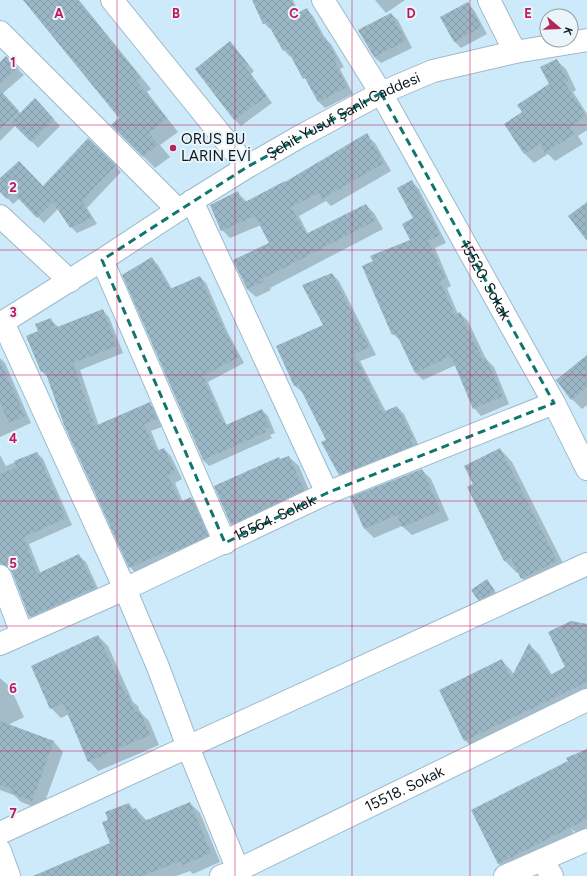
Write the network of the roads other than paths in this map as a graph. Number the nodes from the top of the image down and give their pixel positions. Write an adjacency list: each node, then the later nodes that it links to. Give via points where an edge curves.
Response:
1 (112, 0): 8 (street)
2 (322, 0): 7 (street, 15520. Sokak)
3 (489, 0): 6 (street)
4 (0, 32): 9 (street)
5 (587, 40): 6 (street, Şehit Yusuf Şanlı Caddesi)
6 (515, 52): 7 (street, Şehit Yusuf Şanlı Caddesi, via 433,71)
7 (381, 93): 8 (street, Şehit Yusuf Şanlı Caddesi); 14 (street, 15520. Sokak)
8 (247, 167): 9 (street, Şehit Yusuf Şanlı Caddesi)
9 (185, 205): 11 (street, Şehit Yusuf Şanlı Caddesi); 16 (street)
10 (0, 216): 12 (street)
11 (102, 260): 12 (street, Şehit Yusuf Şanlı Caddesi); 17 (street)
12 (70, 280): 13 (street, Şehit Yusuf Şanlı Caddesi)
13 (2, 323): 20 (street)
14 (554, 403): 15 (street, 15520. Sokak); 16 (street, 15564. Sokak)
15 (587, 469)
16 (327, 493): 17 (street, 15564. Sokak)
17 (225, 542): 20 (street, 15564. Sokak)
18 (587, 564): 24 (street)
19 (0, 576): 21 (street)
20 (125, 589): 21 (street, 15564. Sokak); 24 (street)
21 (22, 634): 22 (street, 15564. Sokak)
22 (0, 644)
23 (587, 700): 29 (street, 15518. Sokak)
24 (188, 747): 25 (street); 29 (street)
25 (0, 833)
26 (587, 840): 28 (street)
27 (0, 851): 30 (street)
28 (547, 868): 31 (street)
29 (230, 873)
30 (9, 876)
31 (505, 876)

